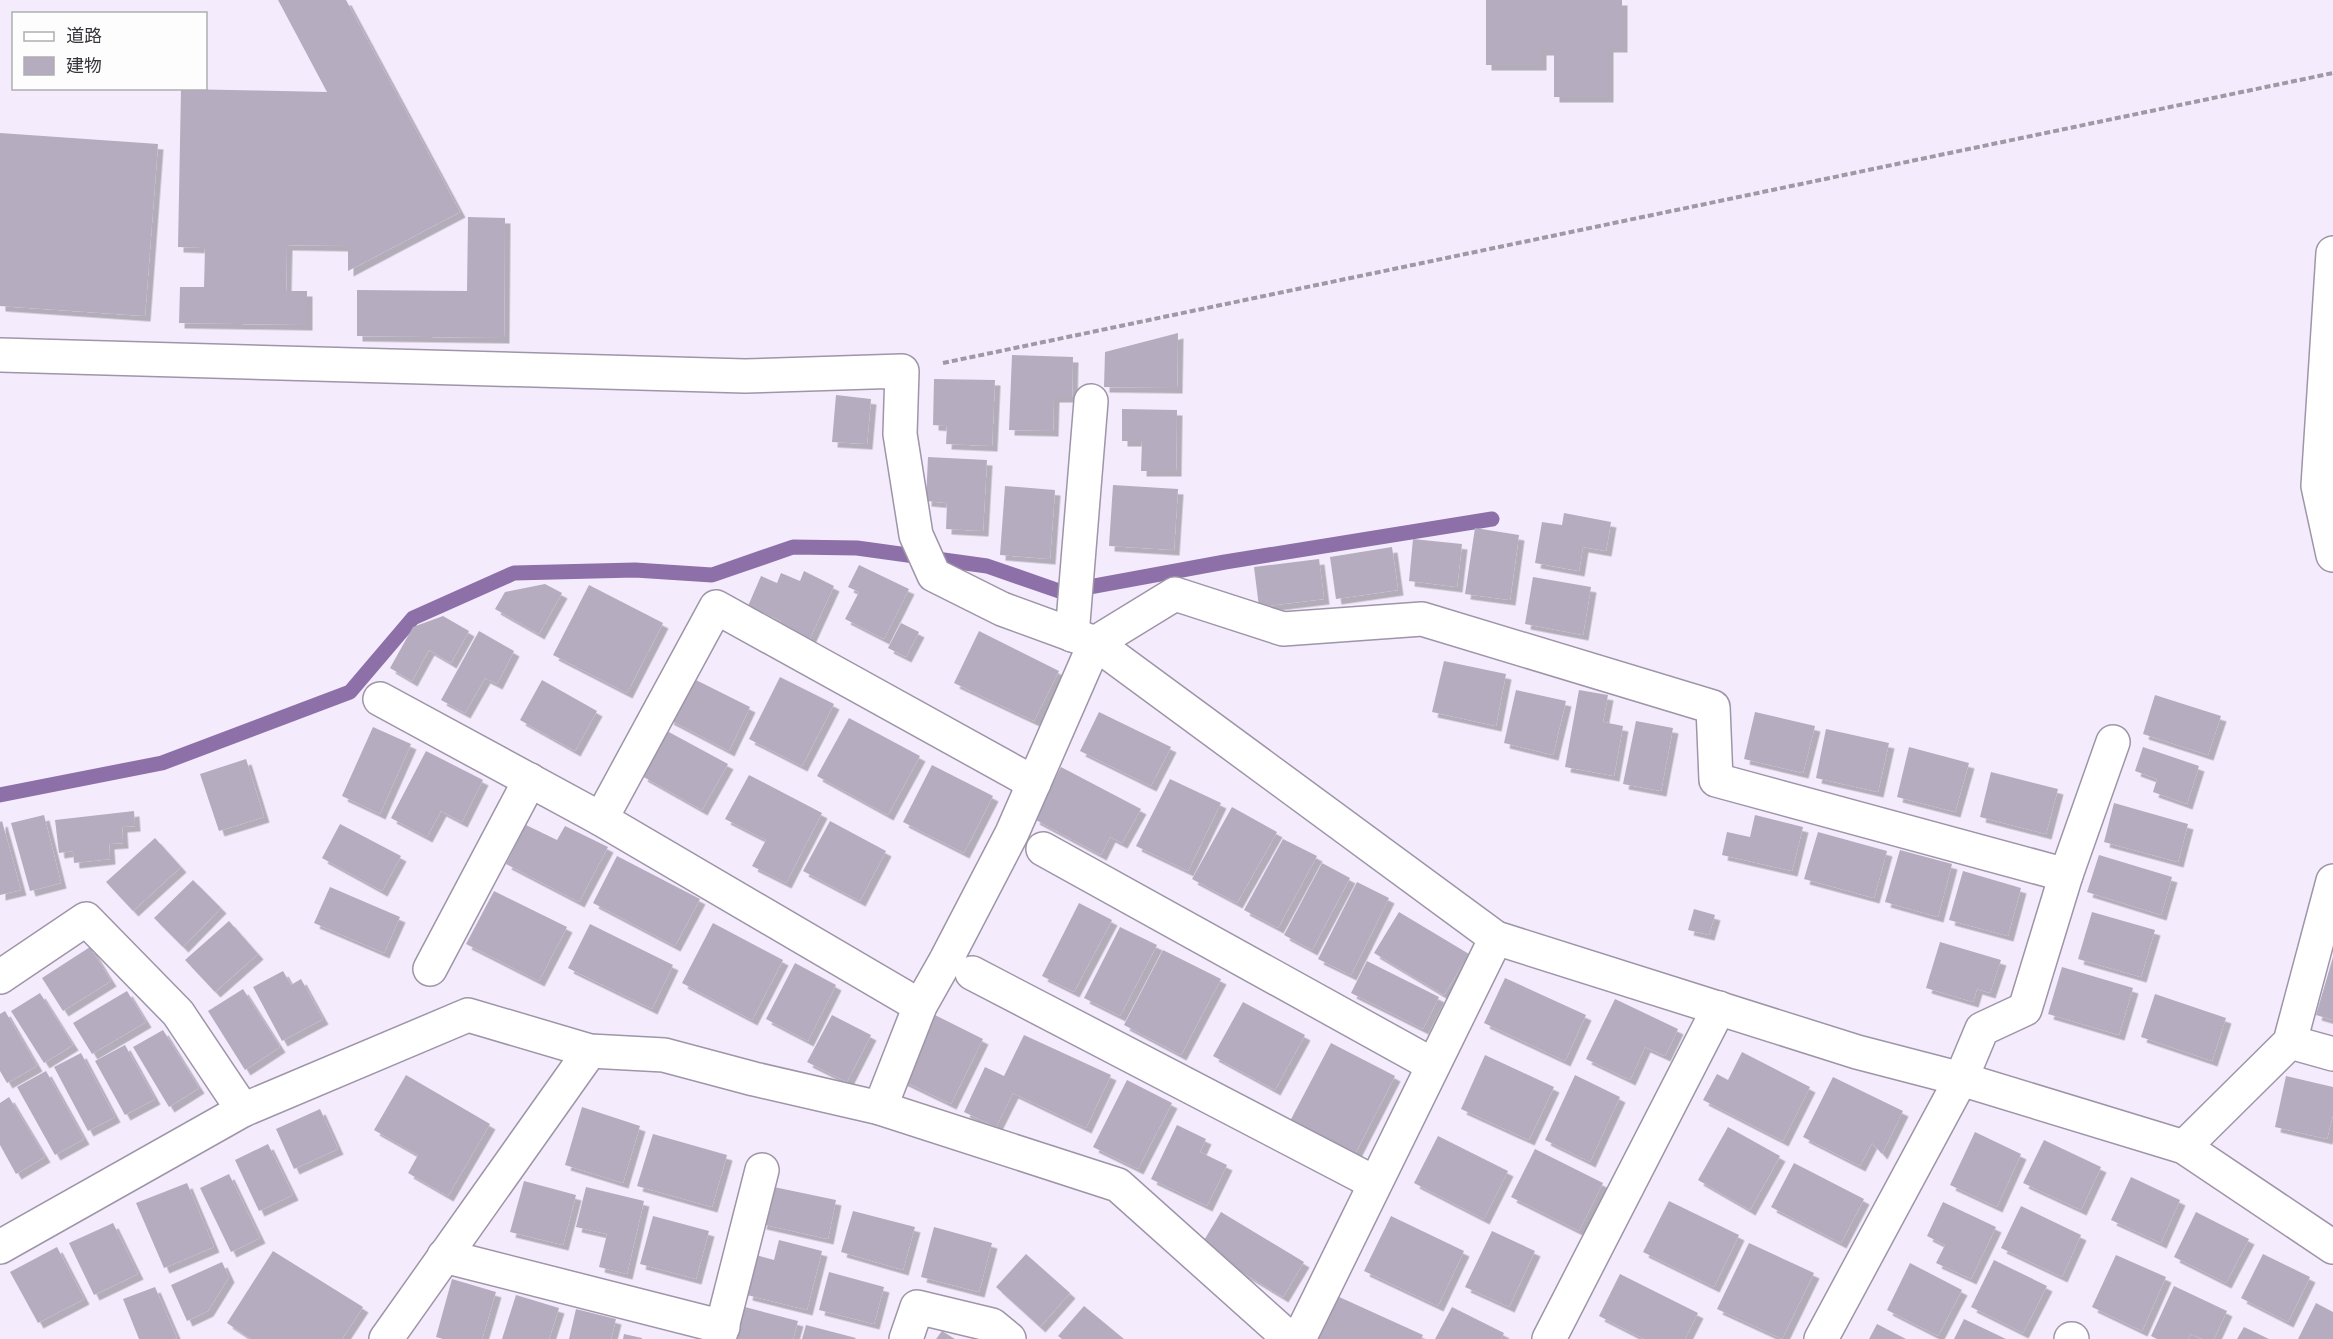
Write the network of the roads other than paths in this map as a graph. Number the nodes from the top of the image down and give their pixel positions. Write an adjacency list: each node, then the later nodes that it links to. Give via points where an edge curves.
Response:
1 (2333, 253): 4 (street, via 2318,486)
2 (0, 355): 5 (street, via 745,376 902,372 900,434 916,535 934,575 1002,609)
3 (1091, 401): 5 (street, via 1076,572)
4 (2333, 555)
5 (1080, 629): 9 (street); 12 (street, via 1175,594 1283,629 1422,620 1713,707 1716,780); 14 (street)
6 (380, 699): 8 (street)
7 (2113, 742): 12 (street)
8 (530, 780): 10 (street); 15 (street)
9 (1034, 783): 10 (street, via 716,608); 18 (street)
10 (602, 819): 18 (street)
11 (1043, 849): 23 (street)
12 (2066, 875): 24 (street, via 2025,1009 1982,1029)
13 (2333, 881): 20 (street)
14 (1496, 938): 19 (street); 23 (street)
15 (430, 969)
16 (972, 973): 29 (street)
17 (0, 977): 26 (street, via 86,919 178,1013)
18 (920, 1006): 25 (street)
19 (1719, 1008): 24 (street, via 1857,1052); 39 (street)
20 (2290, 1042): 22 (street); 27 (street)
21 (590, 1051): 25 (street, via 664,1054); 26 (street, via 468,1015); 32 (street)
22 (2333, 1054)
23 (1433, 1065): 29 (street)
24 (1961, 1079): 27 (street); 40 (street)
25 (880, 1108): 37 (street, via 1118,1185)
26 (243, 1110): 30 (street)
27 (2184, 1147): 31 (street)
28 (762, 1170): 33 (street)
29 (1375, 1183): 38 (street)
30 (0, 1247)
31 (2333, 1247)
32 (444, 1256): 33 (street); 34 (street)
33 (721, 1333)
34 (386, 1339)
35 (906, 1339): 36 (street, via 917,1307 992,1325)
36 (1008, 1339)
37 (1290, 1339)
38 (1299, 1339)
39 (1549, 1339)
40 (1821, 1339)

